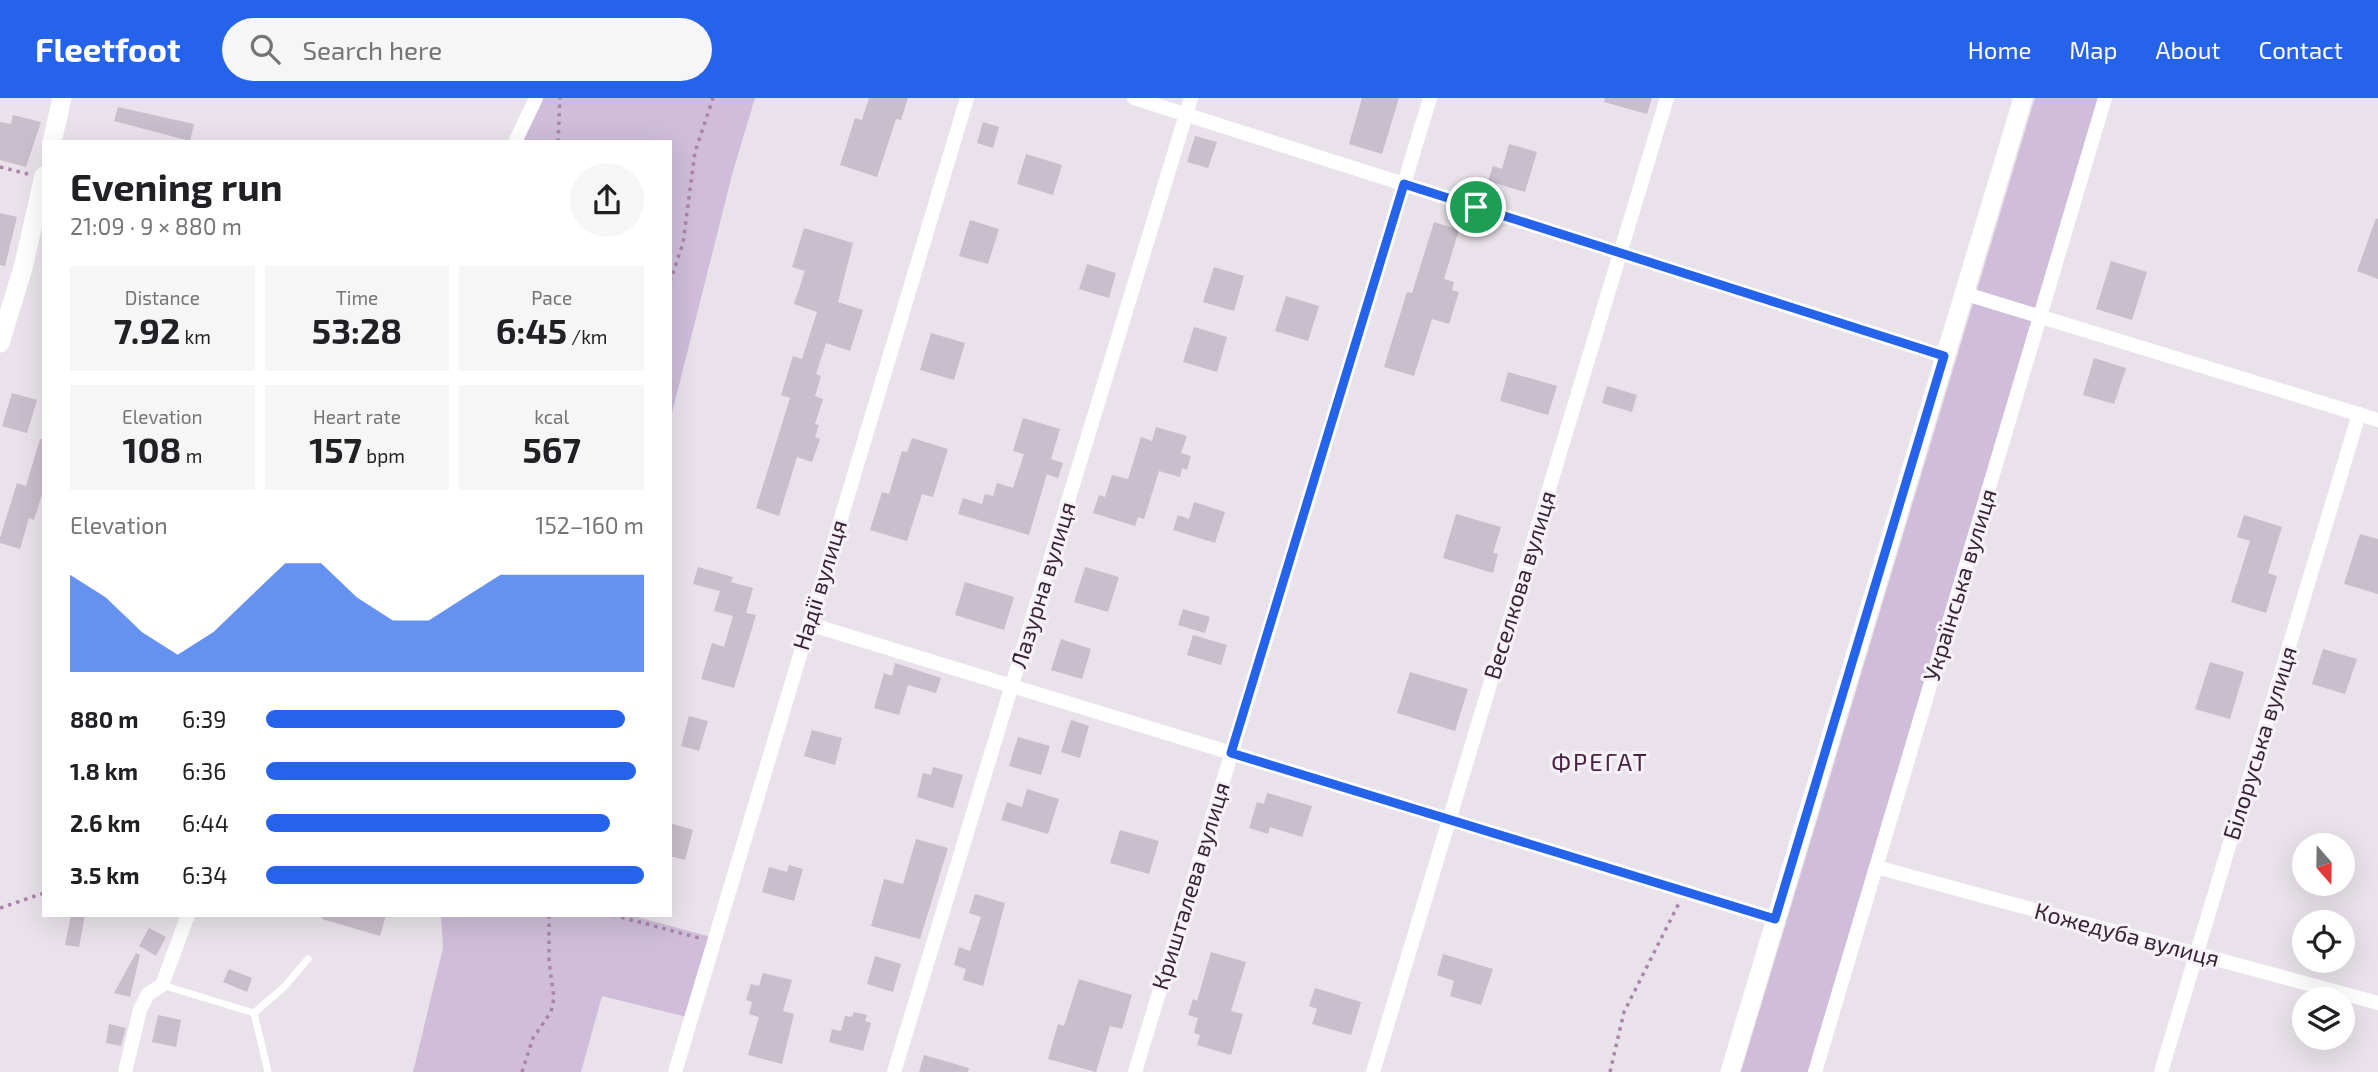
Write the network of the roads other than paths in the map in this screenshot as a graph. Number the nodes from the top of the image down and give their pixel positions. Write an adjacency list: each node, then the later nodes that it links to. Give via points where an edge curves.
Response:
1 (62, 98): 11 (street)
2 (536, 98): 12 (street)
3 (967, 98): 22 (street, Надії вулиця)
4 (1134, 98): 10 (street)
5 (1191, 98): 10 (street, Лазурна вулиця)
6 (1430, 98): 13 (street, Кришталева вулиця)
7 (1667, 98): 15 (street, Веселкова вулиця)
8 (2023, 98): 16 (street)
9 (2105, 98): 17 (street, Українська вулиця)
10 (1186, 115): 13 (street); 23 (street, Лазурна вулиця)
11 (52, 140)
12 (517, 140)
13 (1404, 184): 15 (street); 24 (street, Кришталева вулиця)
14 (42, 186): 18 (street)
15 (1620, 253): 19 (street); 25 (street, Веселкова вулиця)
16 (1963, 293): 17 (street); 19 (street)
17 (2040, 316): 20 (street); 26 (street, Українська вулиця)
18 (0, 343)
19 (1944, 356): 28 (street)
20 (2359, 414): 21 (street); 29 (street, Білоруська вулиця)
21 (2378, 420)
22 (809, 624): 23 (street); 36 (street, Надії вулиця)
23 (1012, 686): 24 (street); 37 (street, Лазурна вулиця)
24 (1231, 753): 25 (street); 38 (street, Кришталева вулиця)
25 (1449, 820): 28 (street); 39 (street, Веселкова вулиця)
26 (1876, 867): 29 (street, Кожедуба вулиця); 41 (street, Українська вулиця)
27 (187, 917): 31 (street)
28 (1775, 919): 40 (street)
29 (2196, 954): 32 (street, Кожедуба вулиця); 42 (street, Білоруська вулиця)
30 (308, 959): 33 (lane)
31 (162, 985): 33 (lane); 34 (street, via 148,994 140,1010)
32 (2378, 1003)
33 (254, 1013): 35 (lane)
34 (125, 1072)
35 (268, 1072)
36 (675, 1072)
37 (894, 1072)
38 (1135, 1072)
39 (1373, 1072)
40 (1730, 1072)
41 (1815, 1072)
42 (2161, 1072)

